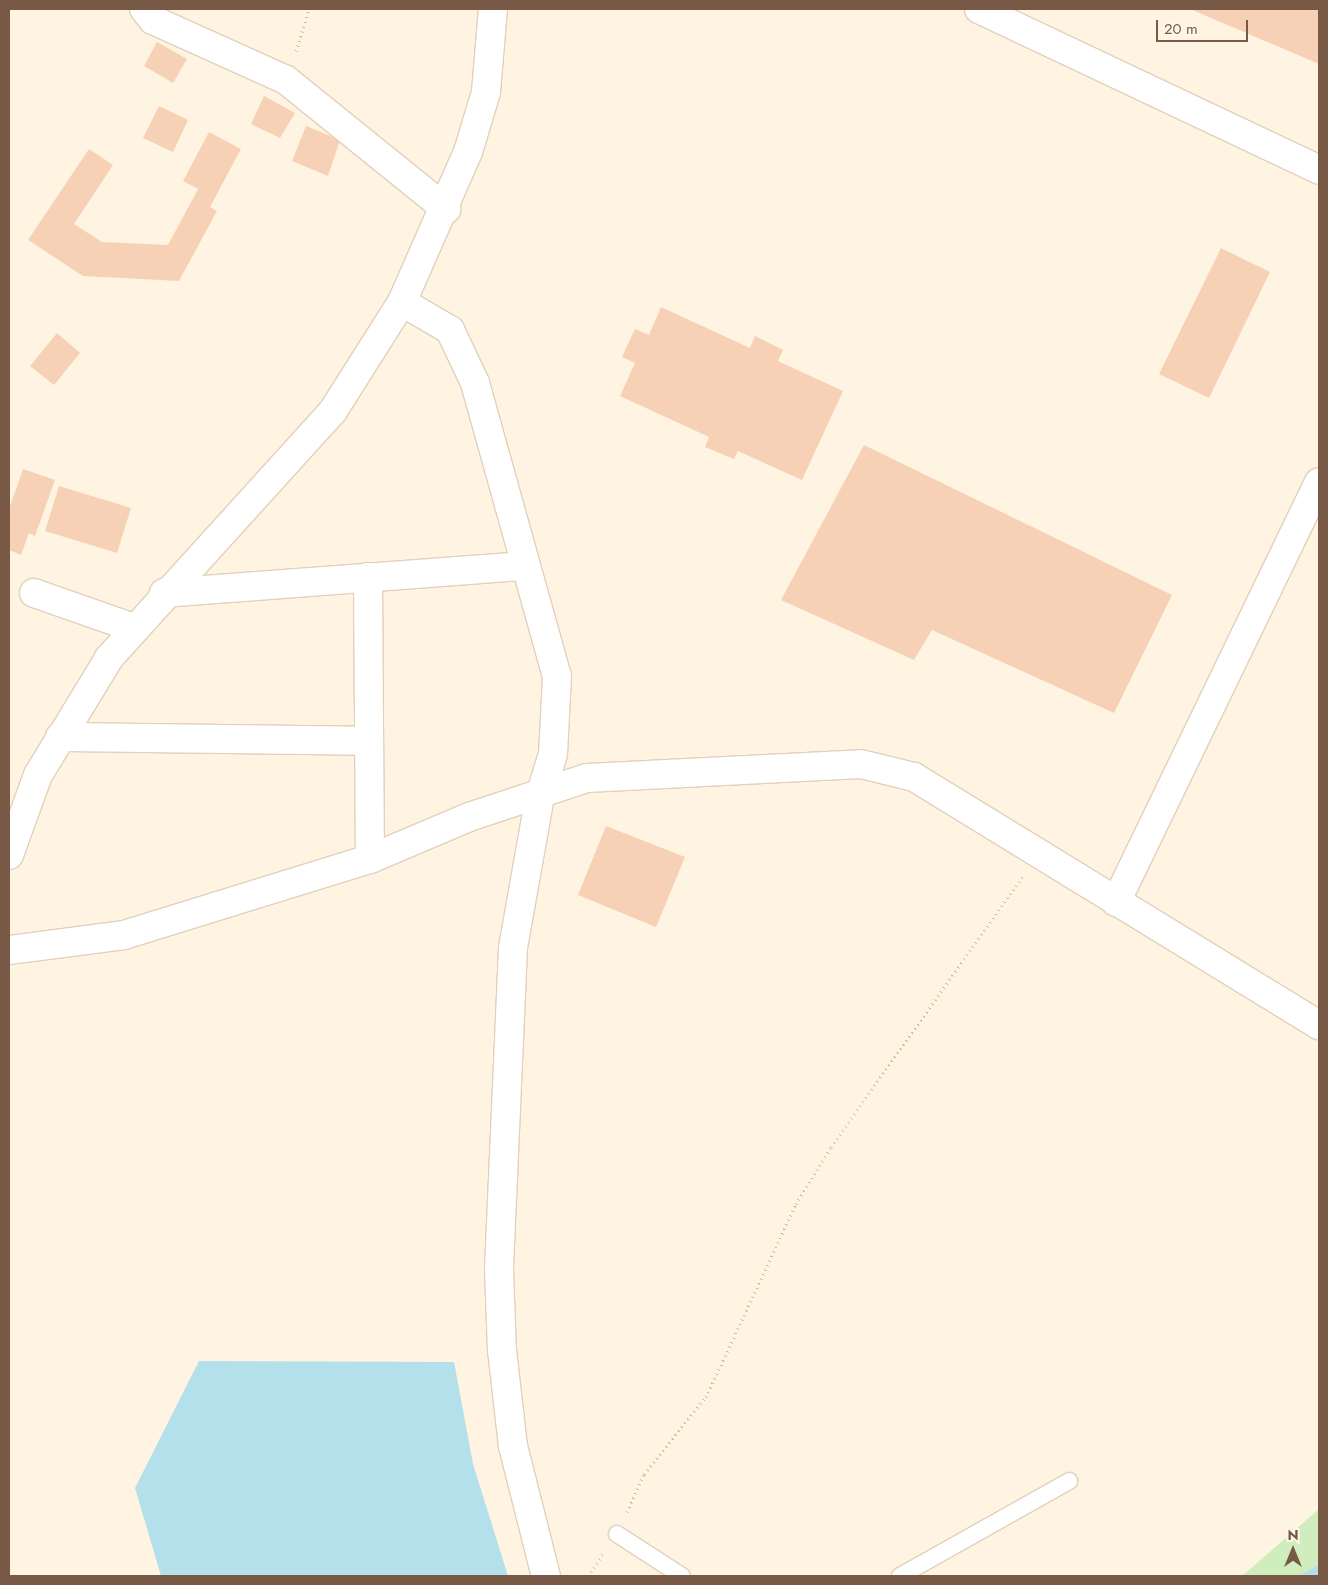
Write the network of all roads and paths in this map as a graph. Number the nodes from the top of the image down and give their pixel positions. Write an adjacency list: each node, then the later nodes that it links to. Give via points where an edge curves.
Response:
1 (144, 9): 5 (street, via 153,20)
2 (310, 9): 5 (path)
3 (493, 9): 7 (street, via 486,92)
4 (979, 9): 6 (street)
5 (286, 80): 7 (street)
6 (1319, 170)
7 (446, 209): 8 (street)
8 (402, 302): 10 (street, via 450,330 475,383); 13 (street, via 333,411)
9 (1319, 482): 21 (street)
10 (524, 566): 11 (street); 17 (street, via 557,676 553,754)
11 (368, 577): 13 (street); 16 (street)
12 (34, 593): 14 (street)
13 (164, 593): 14 (street)
14 (134, 628): 15 (street, via 109,658)
15 (60, 737): 16 (street); 19 (street, via 38,775)
16 (369, 741): 20 (street)
17 (540, 796): 18 (street, via 587,778 861,764 914,777); 20 (street, via 469,817); 26 (street, via 513,948 499,1270 502,1350 514,1446)
18 (1039, 854): 21 (street); 25 (path, via 831,1146 796,1204 706,1397 644,1474)
19 (9, 855)
20 (370, 859): 22 (street, via 124,935)
21 (1116, 902): 23 (street)
22 (9, 950)
23 (1319, 1025)
24 (1068, 1481): 29 (lane)
25 (617, 1534): 27 (path); 28 (lane)
26 (546, 1576)
27 (588, 1576)
28 (682, 1576)
29 (900, 1576)

